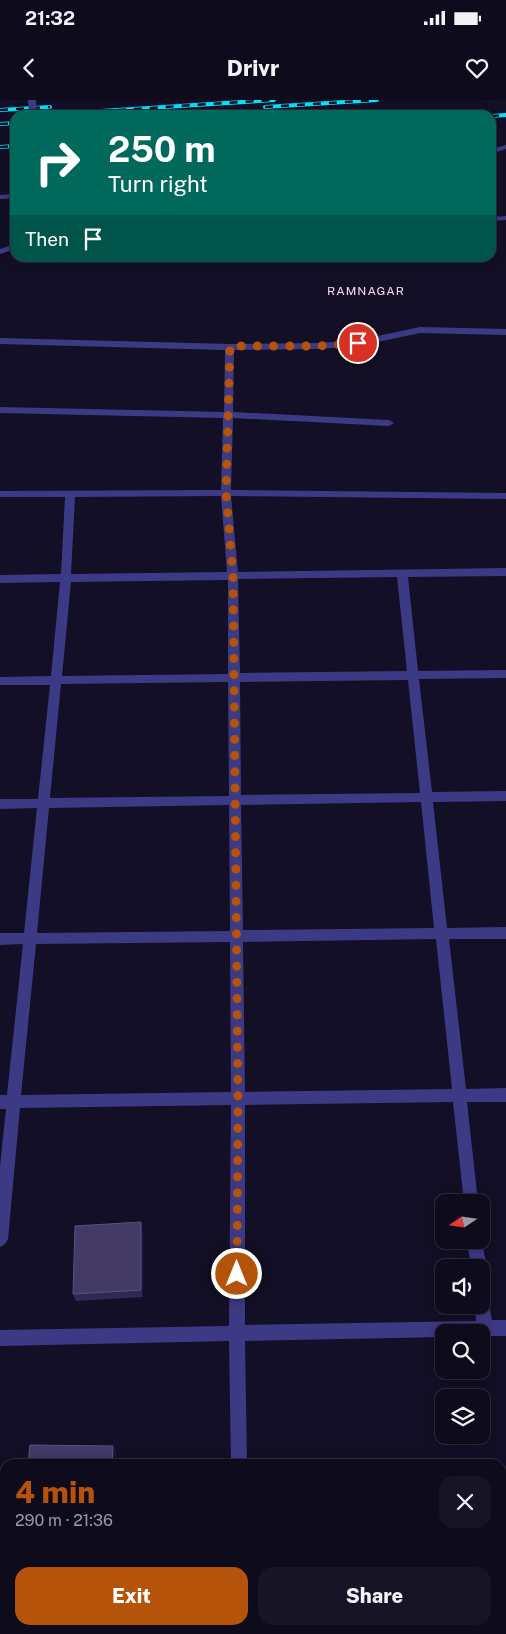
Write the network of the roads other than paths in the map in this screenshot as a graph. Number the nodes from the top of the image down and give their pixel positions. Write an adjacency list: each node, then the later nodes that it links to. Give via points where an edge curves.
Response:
1 (506, 332): 3 (street, via 420,330 318,346)
2 (0, 341): 3 (street)
3 (230, 346): 5 (street)
4 (0, 410): 5 (street)
5 (229, 415): 6 (street); 7 (street)
6 (388, 423)
7 (226, 493): 9 (street); 10 (street); 13 (street)
8 (0, 494): 9 (street)
9 (70, 495): 14 (street)
10 (506, 496)
11 (506, 572): 12 (street)
12 (402, 574): 13 (street); 17 (street)
13 (233, 576): 14 (street); 18 (street)
14 (66, 578): 15 (street); 20 (street)
15 (0, 579)
16 (506, 674): 17 (street)
17 (414, 675): 18 (street); 22 (street)
18 (234, 677): 20 (street); 23 (street)
19 (0, 680): 20 (street)
20 (56, 680): 24 (street)
21 (506, 796): 22 (street)
22 (427, 797): 23 (street); 27 (street)
23 (235, 800): 24 (street); 28 (street)
24 (44, 803): 25 (street); 30 (street)
25 (0, 804)
26 (506, 933): 27 (street)
27 (442, 934): 28 (street); 32 (street)
28 (236, 936): 30 (street); 33 (street)
29 (0, 938): 30 (street)
30 (30, 938): 34 (street)
31 (506, 1094): 32 (street)
32 (459, 1095): 33 (street); 35 (street)
33 (238, 1098): 34 (street); 40 (street)
34 (7, 1102): 36 (street)
35 (470, 1194)
36 (0, 1239)
37 (506, 1328): 38 (street)
38 (490, 1329)
39 (435, 1330): 40 (street)
40 (236, 1332): 41 (street); 42 (street)
41 (0, 1338)
42 (239, 1459)

